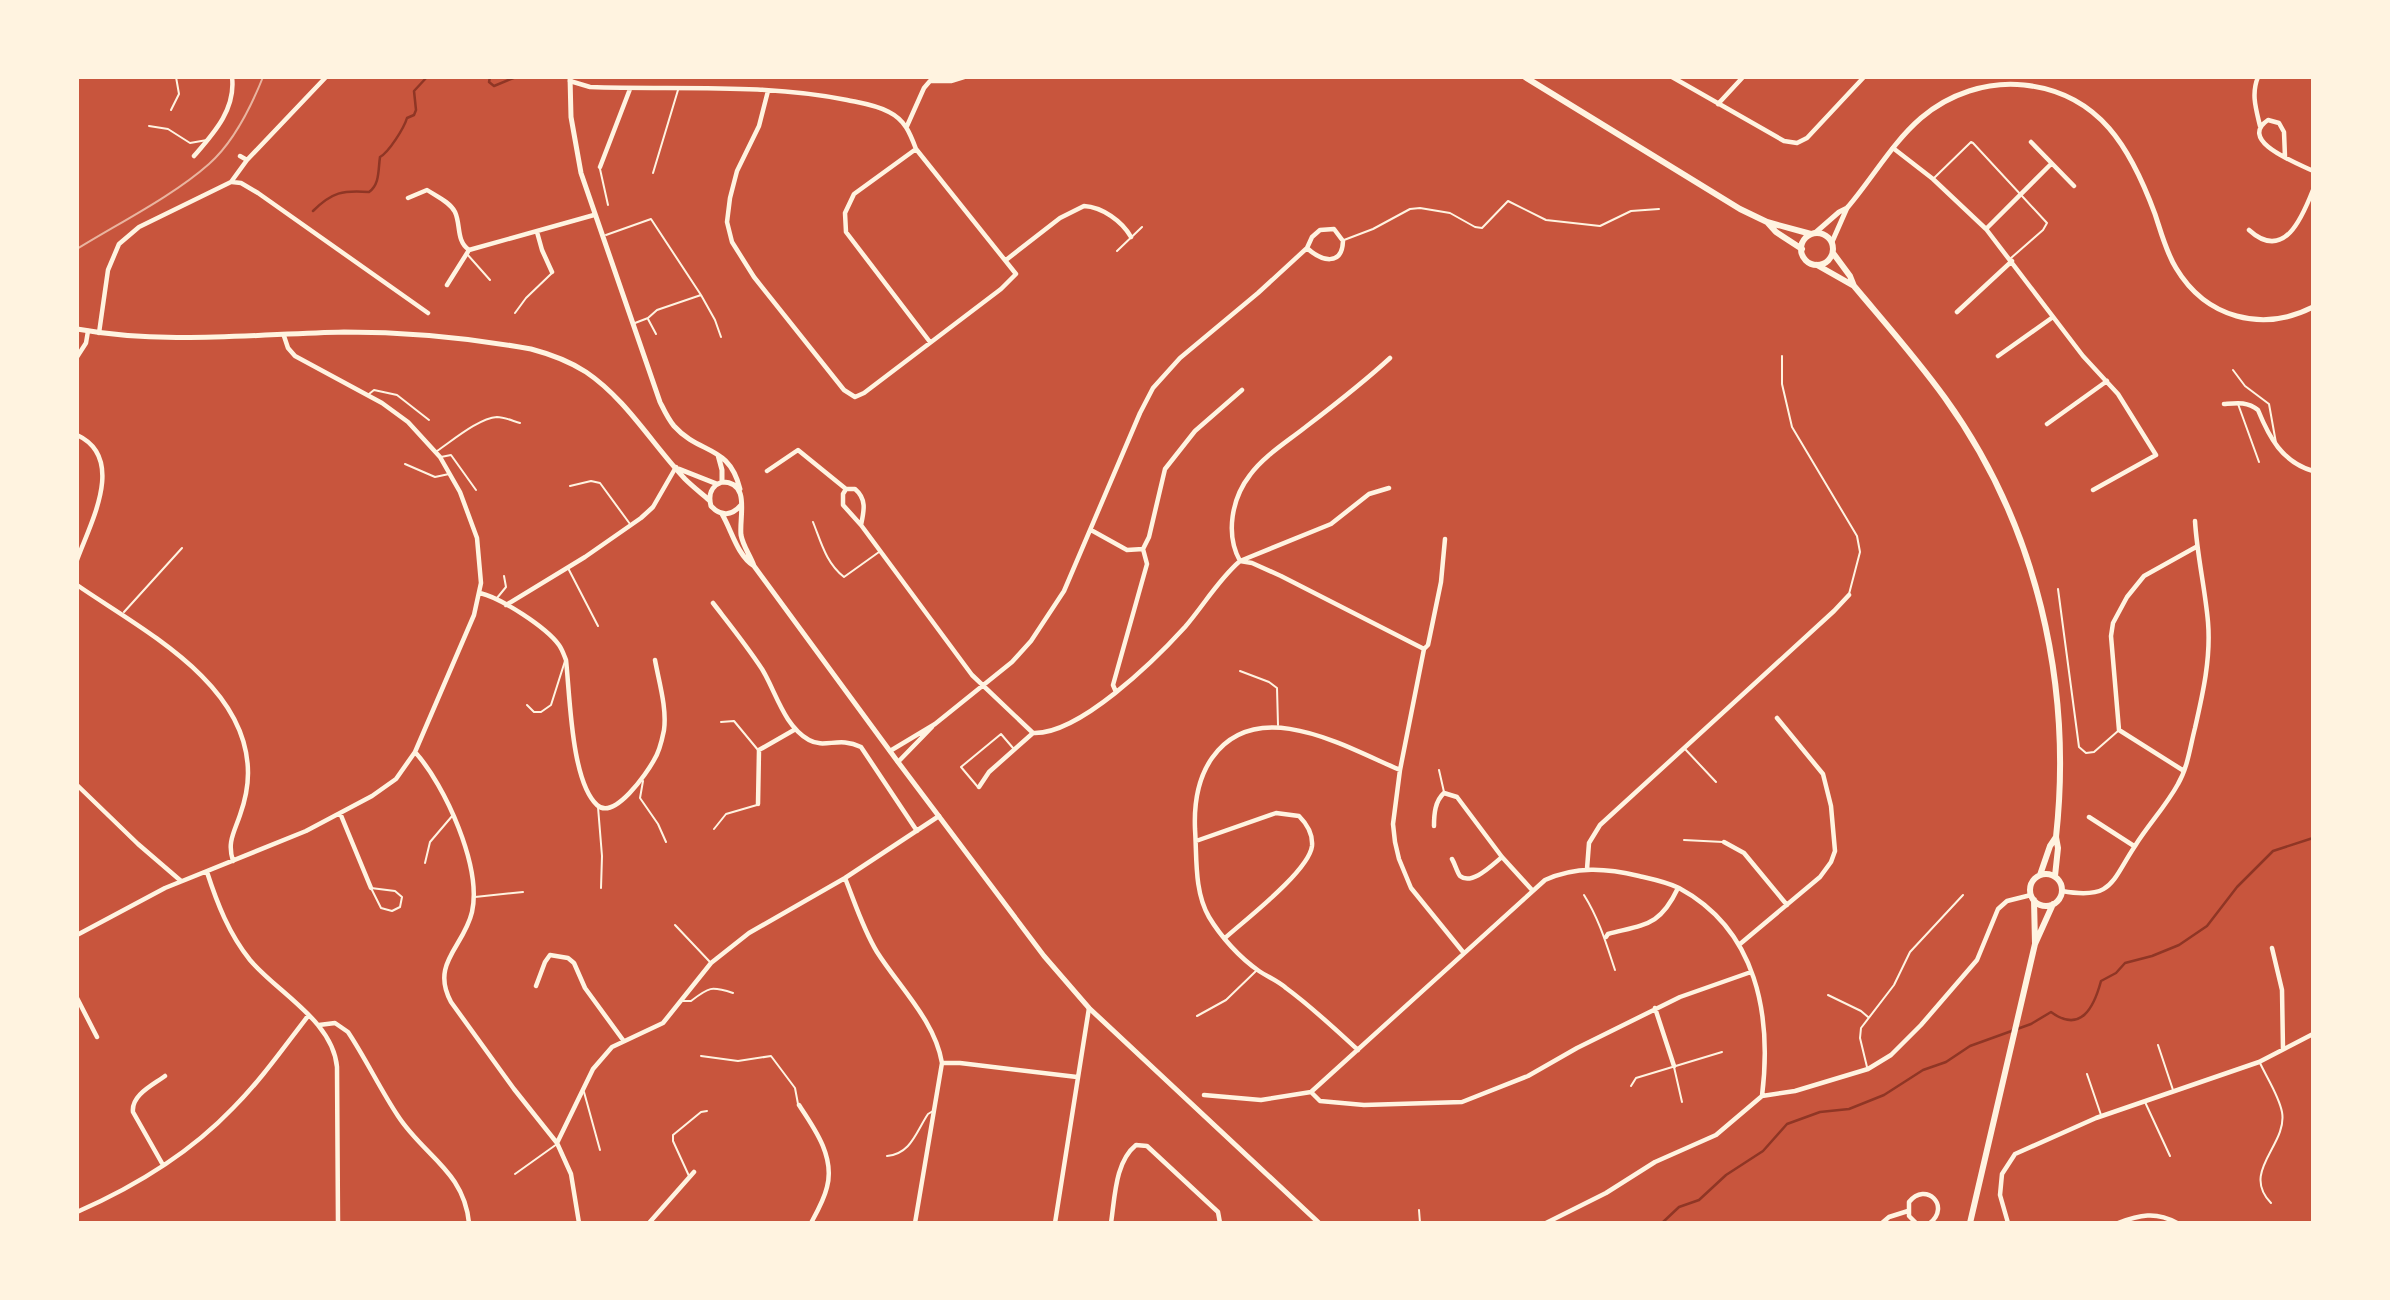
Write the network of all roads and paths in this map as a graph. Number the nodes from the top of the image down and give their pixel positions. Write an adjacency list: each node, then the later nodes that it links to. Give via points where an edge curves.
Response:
1 (176, 77): 15 (lane, via 179,94)
2 (232, 77): 19 (street, via 231,103)
3 (326, 77): 26 (street)
4 (964, 77): 17 (street, via 930,81)
5 (1525, 77): 41 (main road, via 1709,191)
6 (1672, 77): 14 (street)
7 (1743, 77): 14 (street)
8 (1864, 77): 14 (street, via 1797,143 1784,141)
9 (2258, 77): 18 (street, via 2254,103)
10 (570, 79): 11 (street, via 590,88); 40 (street, via 574,138)
11 (630, 89): 12 (street); 28 (street)
12 (679, 89): 13 (street); 30 (lane)
13 (768, 91): 17 (street, via 828,96 876,107); 77 (street, via 759,126 737,171 727,222 732,242 754,277 844,390 855,397)
14 (1718, 104)
15 (171, 110)
16 (149, 126): 19 (lane, via 168,129 190,143)
17 (907, 126): 22 (street)
18 (2260, 126): 25 (street, via 2262,143); 25 (street, via 2268,120 2279,123)
19 (208, 140): 23 (street)
20 (2031, 142): 27 (street)
21 (1894, 148): 31 (street); 38 (street); 64 (street, via 1933,109 1975,89 2014,84 2066,95 2094,114 2120,141 2137,170 2176,268 2207,303 2238,317 2264,321)
22 (916, 149): 56 (street); 77 (street, via 854,194 845,213 846,232)
23 (194, 156)
24 (240, 156): 26 (street)
25 (2286, 157): 29 (street)
26 (247, 160): 32 (street)
27 (2052, 164): 33 (street); 35 (street)
28 (600, 167): 37 (lane)
29 (2313, 171)
30 (653, 173)
31 (1933, 179): 35 (lane, via 1972,142); 43 (street)
32 (231, 182): 66 (street, via 258,193); 73 (street, via 139,227 120,244 108,270)
33 (2074, 186)
34 (2313, 190): 44 (street, via 2298,224 2280,240 2256,237)
35 (2020, 195): 43 (street); 57 (lane, via 2047,224)
36 (408, 198): 54 (street, via 428,190 451,206)
37 (608, 205)
38 (1847, 208): 46 (street); 50 (street)
39 (1659, 209): 49 (lane, via 1631,211 1600,226 1546,220 1508,201 1482,228 1450,213 1409,209)
40 (594, 215): 45 (street); 47 (street)
41 (1768, 222): 46 (main road); 52 (main road)
42 (1142, 228): 48 (lane)
43 (1986, 229): 57 (street)
44 (2249, 230)
45 (537, 232): 54 (street); 59 (street)
46 (1813, 234): 50 (main road, via 1824,234); 52 (main road, via 1804,240)
47 (602, 237): 63 (lane, via 651,219); 70 (street)
48 (1131, 237): 53 (lane); 56 (street, via 1120,223 1084,206 1060,218)
49 (1343, 241): 51 (street, via 1342,251 1334,258 1323,259); 51 (street, via 1338,232 1325,228 1312,237)
50 (1832, 242): 55 (main road)
51 (1307, 248): 116 (street, via 1180,358 1153,388)
52 (1802, 249): 58 (main road, via 1808,262)
53 (1117, 251)
54 (468, 252): 60 (lane); 61 (street)
55 (1833, 253): 58 (main road); 62 (main road)
56 (1006, 260): 77 (street, via 1016,274)
57 (2011, 260): 65 (street); 68 (street)
58 (1817, 265): 62 (main road)
59 (552, 272): 67 (lane)
60 (490, 280)
61 (447, 285)
62 (1854, 286): 173 (main road, via 1959,419 1997,485 2019,536 2042,609 2055,679 2060,757)
63 (701, 295): 69 (lane, via 657,310); 76 (lane)
64 (2313, 307)
65 (1956, 312)
66 (428, 313)
67 (515, 313)
68 (2053, 317): 79 (street); 83 (street)
69 (648, 318): 70 (lane); 74 (lane)
70 (633, 323): 94 (street, via 666,414 686,436)
71 (77, 329): 72 (street)
72 (88, 331): 73 (street); 80 (street)
73 (99, 333): 75 (street, via 180,338)
74 (656, 334)
75 (284, 336): 85 (street, via 295,356); 98 (street, via 411,334 550,354 598,381)
76 (721, 337)
77 (930, 342)
78 (1782, 356): 130 (lane, via 1784,393 1793,428 1857,536 1860,552)
79 (1998, 356)
80 (77, 357)
81 (1390, 358): 123 (street, via 1250,474 1239,492 1232,519 1234,551)
82 (2233, 370): 92 (lane, via 2269,404)
83 (2107, 381): 90 (street); 107 (street, via 2156,455)
84 (1242, 390): 120 (street, via 1195,432 1165,469)
85 (368, 395): 88 (lane, via 374,390 397,395); 93 (street, via 408,422)
86 (2238, 403): 87 (street); 92 (street, via 2258,410); 96 (lane)
87 (2224, 404)
88 (429, 421)
89 (520, 423): 93 (lane, via 490,419)
90 (2047, 424)
91 (77, 435): 122 (street, via 94,449 103,476)
92 (2276, 447): 100 (street, via 2295,464)
93 (436, 452): 95 (street)
94 (718, 455): 102 (street); 108 (street, via 731,464)
95 (440, 457): 101 (street); 106 (lane, via 450,455)
96 (2259, 462)
97 (405, 464): 101 (lane, via 435,477)
98 (677, 467): 102 (street); 109 (street); 114 (street, via 653,507)
99 (768, 471): 105 (street, via 798,450)
100 (2313, 471)
101 (450, 474): 129 (street, via 477,538)
102 (720, 483): 108 (street, via 730,482); 109 (street)
103 (570, 486): 114 (lane, via 600,483)
104 (1389, 488): 123 (street, via 1369,494 1331,524)
105 (846, 489): 115 (street, via 843,505); 115 (street, via 856,489 863,498)
106 (476, 490)
107 (2093, 490)
108 (741, 491): 110 (street)
109 (709, 500): 111 (street)
110 (741, 505): 111 (street); 124 (street, via 741,536)
111 (722, 514): 124 (street, via 741,553)
112 (2195, 521): 118 (street)
113 (813, 522): 121 (lane, via 825,554 844,577)
114 (631, 525): 125 (street)
115 (861, 525): 121 (street)
116 (1091, 530): 120 (street, via 1127,550); 140 (street, via 1051,613 1012,662)
117 (1444, 539): 136 (street, via 1441,582)
118 (2196, 547): 148 (street, via 2144,576 2113,623); 158 (street, via 2208,623 2207,674)
119 (182, 548): 134 (lane)
120 (1143, 549): 141 (street, via 1147,564 1113,685)
121 (880, 551): 140 (street)
122 (77, 560)
123 (1240, 561): 136 (street, via 1281,576); 141 (street, via 1185,626)
124 (754, 566): 153 (street)
125 (568, 568): 133 (street); 135 (lane)
126 (504, 576): 131 (lane, via 506,587)
127 (77, 585): 134 (street)
128 (2058, 589): 148 (lane, via 2079,747 2094,752)
129 (480, 593): 131 (street); 154 (street)
130 (1849, 595): 150 (street)
131 (497, 599): 133 (street)
132 (713, 603): 147 (street, via 760,667)
133 (506, 604): 137 (street, via 559,644)
134 (121, 616): 181 (street, via 205,678 237,723 248,771 244,801 229,842)
135 (598, 626)
136 (1424, 649): 156 (street)
137 (566, 660): 142 (lane, via 548,709 534,712); 165 (street, via 578,767)
138 (655, 660): 159 (street, via 664,727 660,750)
139 (1240, 671): 146 (lane, via 1277,688)
140 (982, 686): 145 (street); 149 (street)
141 (1116, 692): 149 (street, via 1069,723)
142 (527, 705)
143 (1777, 718): 200 (street, via 1823,774 1835,846 1827,870)
144 (721, 722): 152 (lane, via 734,721)
145 (935, 724): 153 (street); 155 (street)
146 (1278, 726): 156 (street); 175 (street, via 1236,734 1217,751 1206,767 1198,796)
147 (794, 730): 152 (street); 172 (street, via 811,742 850,741 861,747)
148 (2119, 730): 158 (street)
149 (1033, 733): 151 (street)
150 (1685, 748): 160 (lane); 183 (street, via 1593,833)
151 (1014, 749): 162 (street); 162 (lane, via 1001,734 961,767)
152 (759, 750): 164 (street)
153 (890, 751): 155 (street)
154 (415, 752): 166 (street, via 396,779); 167 (street)
155 (898, 762): 168 (street)
156 (1400, 770): 208 (street, via 1393,824 1399,859 1411,888)
157 (1439, 770): 163 (lane)
158 (2185, 771): 178 (street)
159 (644, 773): 165 (street, via 614,807); 176 (lane, via 640,798)
160 (1716, 782)
161 (77, 785): 188 (street)
162 (979, 787)
163 (1444, 793): 170 (street, via 1437,803); 179 (street, via 1457,797)
164 (758, 804): 171 (lane, via 726,814)
165 (598, 806): 190 (lane)
166 (340, 813): 181 (street); 189 (street)
167 (454, 815): 182 (lane, via 430,842); 197 (street)
168 (939, 816): 172 (street); 218 (street)
169 (2089, 817): 178 (street)
170 (1434, 826)
171 (714, 829)
172 (917, 831): 187 (street)
173 (2056, 837): 185 (main road); 186 (main road)
174 (1684, 840): 177 (lane)
175 (1196, 841): 204 (street, via 1202,900); 204 (street, via 1276,813 1299,816 1311,836 1301,869)
176 (666, 842)
177 (1724, 842): 200 (street, via 1744,853)
178 (2134, 846): 193 (street, via 2107,888 2090,894)
179 (1502, 857): 180 (street, via 1473,878 1459,875); 192 (street)
180 (1452, 859)
181 (233, 861): 184 (street)
182 (425, 863)
183 (1587, 869): 191 (street, via 1630,874); 192 (street, via 1558,874)
184 (207, 872): 188 (street); 220 (street, via 237,943)
185 (2040, 875): 186 (main road); 198 (main road, via 2031,886)
186 (2055, 876): 193 (main road)
187 (845, 878): 209 (street, via 749,933); 233 (street, via 876,951 931,1031)
188 (181, 881): 202 (street)
189 (371, 888): 189 (lane, via 380,908 392,911 400,907 398,892)
190 (601, 888)
191 (1678, 888): 203 (street, via 1661,916); 205 (street, via 1705,904)
192 (1532, 890): 208 (street)
193 (2062, 891): 199 (main road)
194 (523, 892): 197 (lane)
195 (1584, 895): 203 (lane)
196 (1963, 895): 222 (lane, via 1916,944)
197 (474, 897): 251 (street, via 469,923 444,970 444,990)
198 (2032, 898): 199 (main road, via 2042,905); 206 (main road); 235 (street, via 2007,901 1998,909 1969,971 1903,1045)
199 (2053, 904): 206 (main road)
200 (1787, 905): 205 (street)
201 (675, 925): 209 (lane)
202 (77, 935)
203 (1606, 937): 211 (lane)
204 (1225, 938): 210 (street)
205 (1740, 944): 212 (street)
206 (2035, 944): 278 (main road)
207 (2272, 948): 228 (street, via 2281,990)
208 (1463, 952): 229 (street)
209 (711, 963): 217 (street)
210 (1257, 970): 221 (lane, via 1226,1000); 229 (street, via 1285,986)
211 (1615, 970)
212 (1751, 972): 219 (street); 244 (street, via 1763,1020)
213 (536, 986): 226 (street, via 550,955 568,958)
214 (733, 993): 217 (lane, via 713,988)
215 (1828, 995): 222 (lane)
216 (77, 998): 225 (street)
217 (682, 1001): 226 (street, via 663,1023)
218 (1089, 1008): 238 (street); 272 (street)
219 (1655, 1009): 234 (street); 242 (street, via 1528,1076 1462,1102 1364,1105 1320,1101)
220 (307, 1016): 223 (street); 255 (street, via 232,1110)
221 (1197, 1016)
222 (1869, 1018): 235 (lane, via 1860,1038)
223 (319, 1025): 263 (street, via 333,1048 337,1067); 264 (street, via 335,1023 348,1031 400,1118 456,1182)
224 (2313, 1034): 228 (street)
225 (97, 1037)
226 (623, 1040): 240 (street, via 599,1061)
227 (2158, 1045): 241 (lane)
228 (2283, 1049): 232 (street)
229 (1359, 1051): 242 (street)
230 (1722, 1052): 234 (lane)
231 (701, 1056): 247 (lane, via 738,1061 771,1056 795,1088)
232 (2259, 1062): 241 (street); 259 (lane, via 2282,1112 2282,1124 2260,1180)
233 (942, 1063): 238 (street); 248 (street)
234 (1674, 1066): 239 (lane, via 1636,1078); 246 (lane)
235 (1868, 1069): 244 (street)
236 (2087, 1073): 250 (lane)
237 (165, 1076): 255 (street, via 132,1105)
238 (1078, 1077): 269 (street)
239 (1630, 1086)
240 (583, 1091): 251 (street); 252 (lane)
241 (2174, 1091): 245 (street)
242 (1311, 1092): 243 (street, via 1261,1100)
243 (1204, 1095)
244 (1762, 1096): 274 (street, via 1716,1135 1655,1161 1606,1193)
245 (2144, 1101): 250 (street); 254 (lane)
246 (1682, 1102)
247 (799, 1105): 267 (street, via 823,1145 829,1171 828,1186)
248 (934, 1110): 253 (lane, via 906,1150); 268 (street)
249 (707, 1111): 258 (lane, via 673,1135)
250 (2102, 1116): 279 (street, via 2015,1154 2002,1174 2000,1195)
251 (557, 1143): 257 (lane); 265 (street, via 571,1174)
252 (600, 1150)
253 (887, 1156)
254 (2170, 1156)
255 (163, 1165): 262 (street, via 119,1194)
256 (694, 1172): 258 (street)
257 (515, 1174)
258 (689, 1177): 266 (street)
259 (2271, 1203)
260 (1419, 1210): 273 (lane)
261 (1908, 1211): 275 (street); 276 (street); 277 (street, via 1916,1196 1930,1196 1938,1207)
262 (77, 1212)
263 (338, 1223)
264 (469, 1223)
265 (579, 1223)
266 (649, 1223)
267 (811, 1223)
268 (915, 1223)
269 (1055, 1223)
270 (1111, 1223): 271 (street, via 1118,1180 1127,1153 1136,1145 1147,1146 1218,1212)
271 (1220, 1223)
272 (1319, 1223)
273 (1420, 1223)
274 (1546, 1223)
275 (1882, 1223)
276 (1916, 1223)
277 (1930, 1223)
278 (1970, 1223)
279 (2008, 1223)
280 (2118, 1223): 281 (street, via 2148,1215)
281 (2177, 1223)

